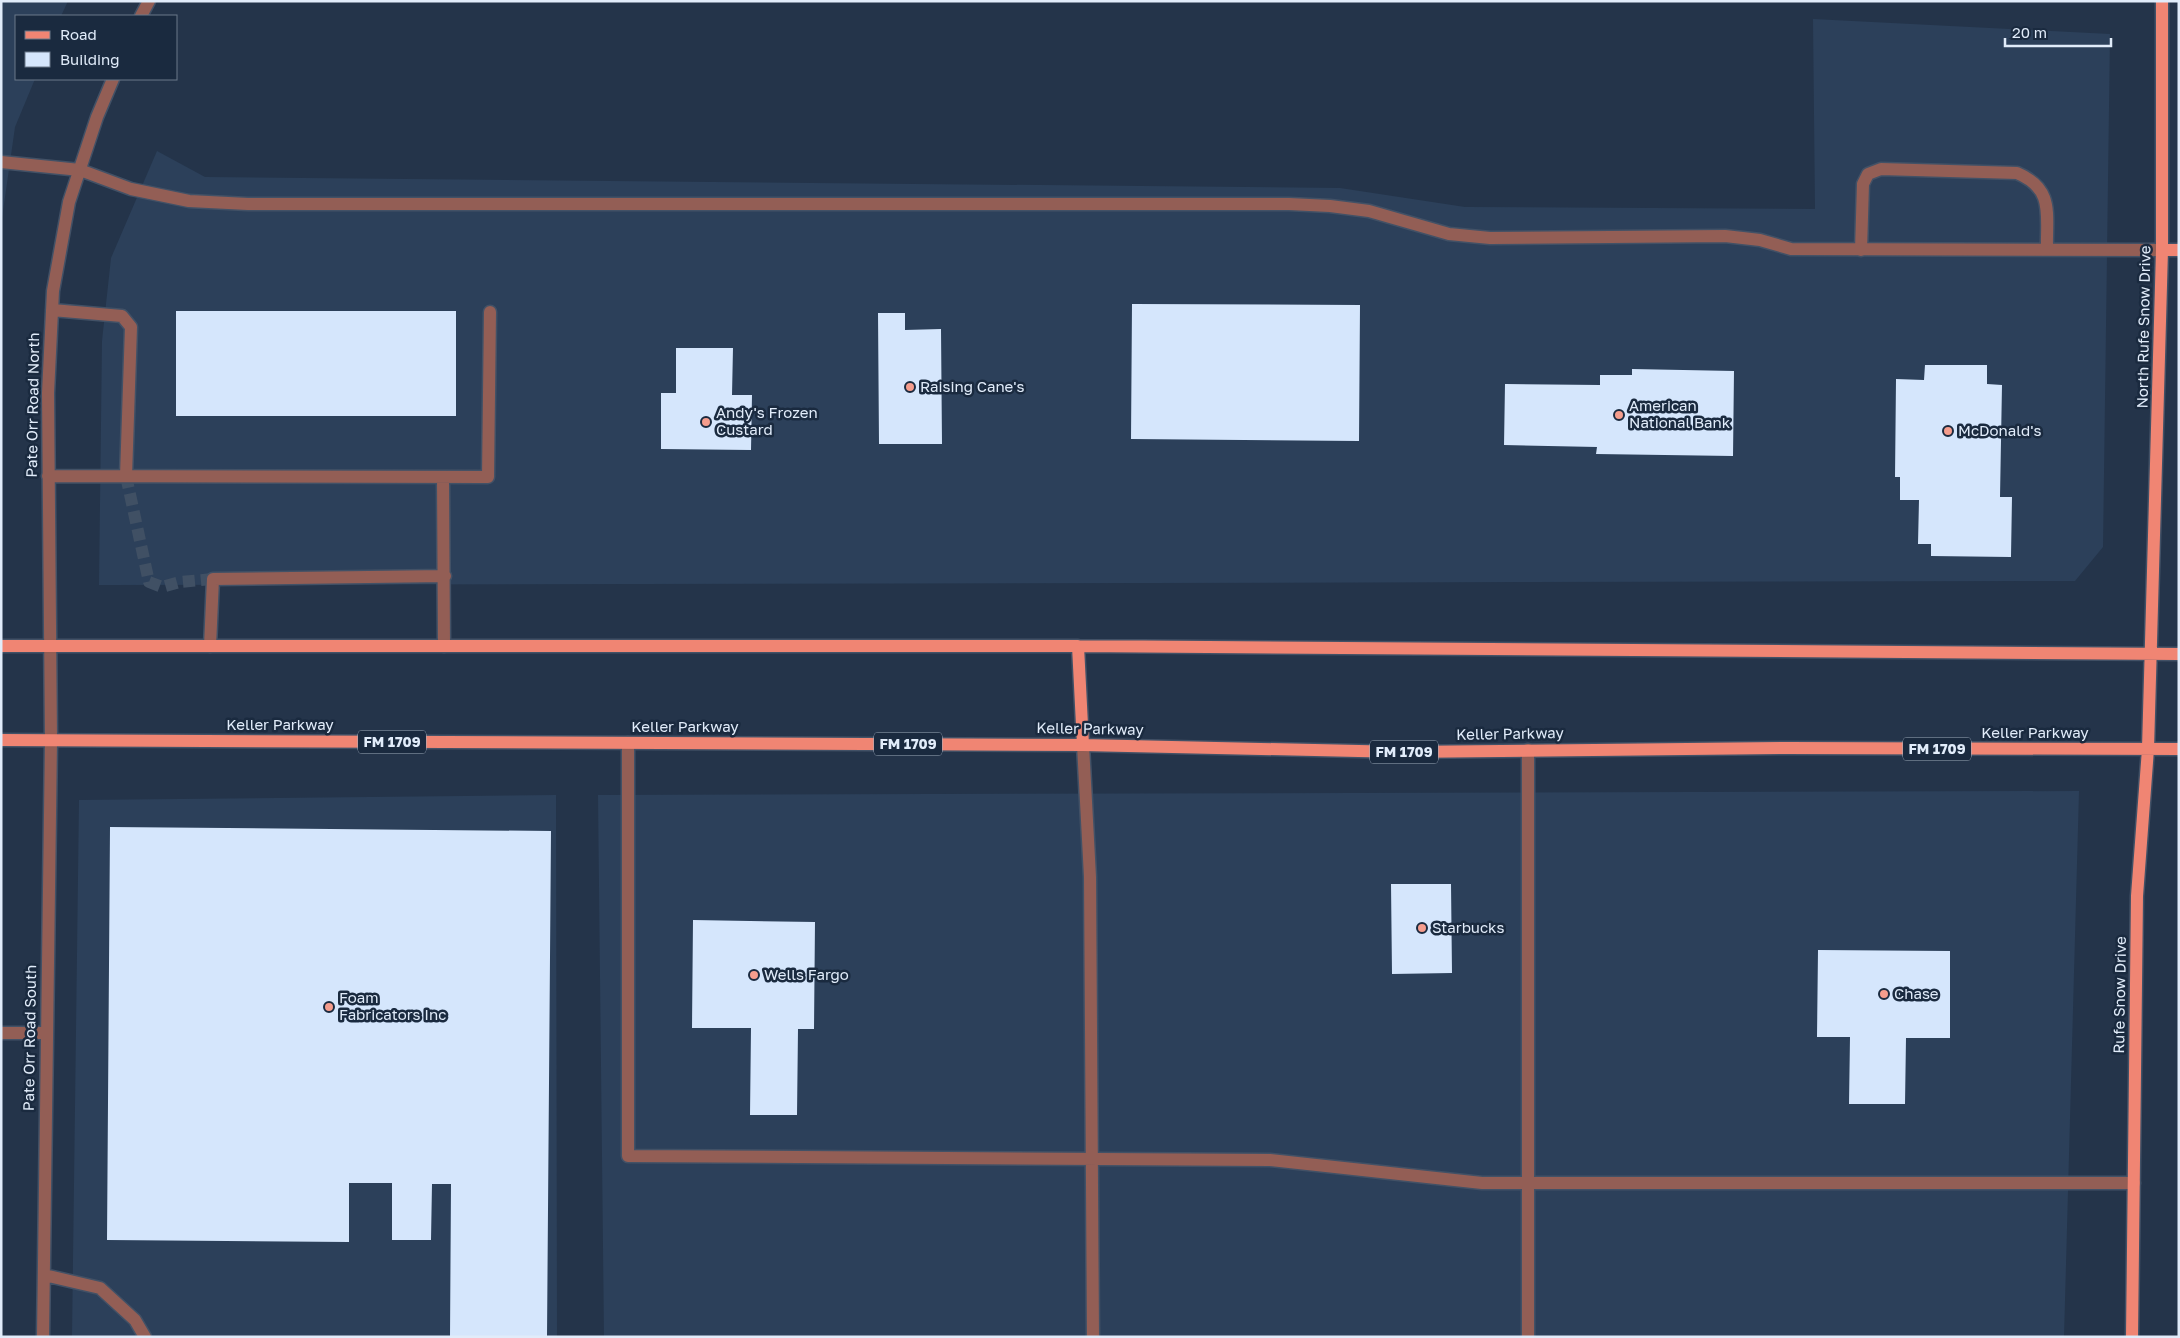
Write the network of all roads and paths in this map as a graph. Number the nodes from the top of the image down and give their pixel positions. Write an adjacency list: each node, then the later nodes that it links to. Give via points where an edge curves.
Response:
1 (149, 1): 3 (street)
2 (2162, 1): 9 (main road, North Rufe Snow Drive)
3 (142, 15)
4 (113, 80): 6 (street, Pate Orr Road North)
5 (1, 162): 6 (street)
6 (80, 170): 7 (street, via 131,189 190,201 248,204 1289,204 1369,211 1450,234 1490,238 1725,236 1760,240 1791,249); 11 (street, Pate Orr Road North, via 69,202)
7 (1861, 250): 8 (street); 8 (street, via 1863,184 1868,174 1881,169 2016,173 2029,178 2046,201)
8 (2046, 250): 9 (street)
9 (2162, 250): 10 (main road); 22 (main road, North Rufe Snow Drive)
10 (2179, 250)
11 (52, 310): 13 (street, Pate Orr Road North); 14 (street, via 122,316 131,327)
12 (490, 312): 15 (street, via 488,477)
13 (48, 476): 14 (street); 18 (street, Pate Orr Road North)
14 (126, 476): 15 (street)
15 (443, 477): 16 (street)
16 (445, 576): 19 (street, via 214,579); 20 (street)
17 (1, 646): 18 (main road)
18 (49, 646): 19 (main road); 25 (street, Pate Orr Road North)
19 (210, 646): 20 (main road)
20 (444, 646): 21 (main road)
21 (1078, 646): 22 (main road); 27 (main road)
22 (2152, 654): 23 (main road); 28 (main road, Rufe Snow Drive)
23 (2179, 654)
24 (1, 740): 25 (main road, Keller Parkway / FM 1709)
25 (51, 740): 26 (main road, Keller Parkway / FM 1709); 32 (street, Pate Orr Road South)
26 (628, 743): 27 (main road, Keller Parkway / FM 1709); 33 (street, via 628,1156)
27 (1083, 744): 29 (main road, Keller Parkway / FM 1709, via 1403,752); 33 (street, via 1090,877)
28 (2148, 749): 29 (main road, Keller Parkway / FM 1709); 30 (main road, Keller Parkway / FM 1709); 35 (main road, Rufe Snow Drive, via 2138,896)
29 (1528, 750): 34 (street)
30 (2179, 750)
31 (1, 1033): 32 (street)
32 (46, 1033): 36 (street, Pate Orr Road South)
33 (1093, 1159): 34 (street, via 1270,1160 1482,1183); 39 (street)
34 (1528, 1183): 35 (street); 40 (street)
35 (2134, 1183): 41 (main road, Rufe Snow Drive)
36 (44, 1275): 37 (street, Pate Orr Road South); 38 (street, via 100,1288 134,1320)
37 (43, 1337)
38 (145, 1337)
39 (1093, 1337)
40 (1528, 1337)
41 (2132, 1337)

